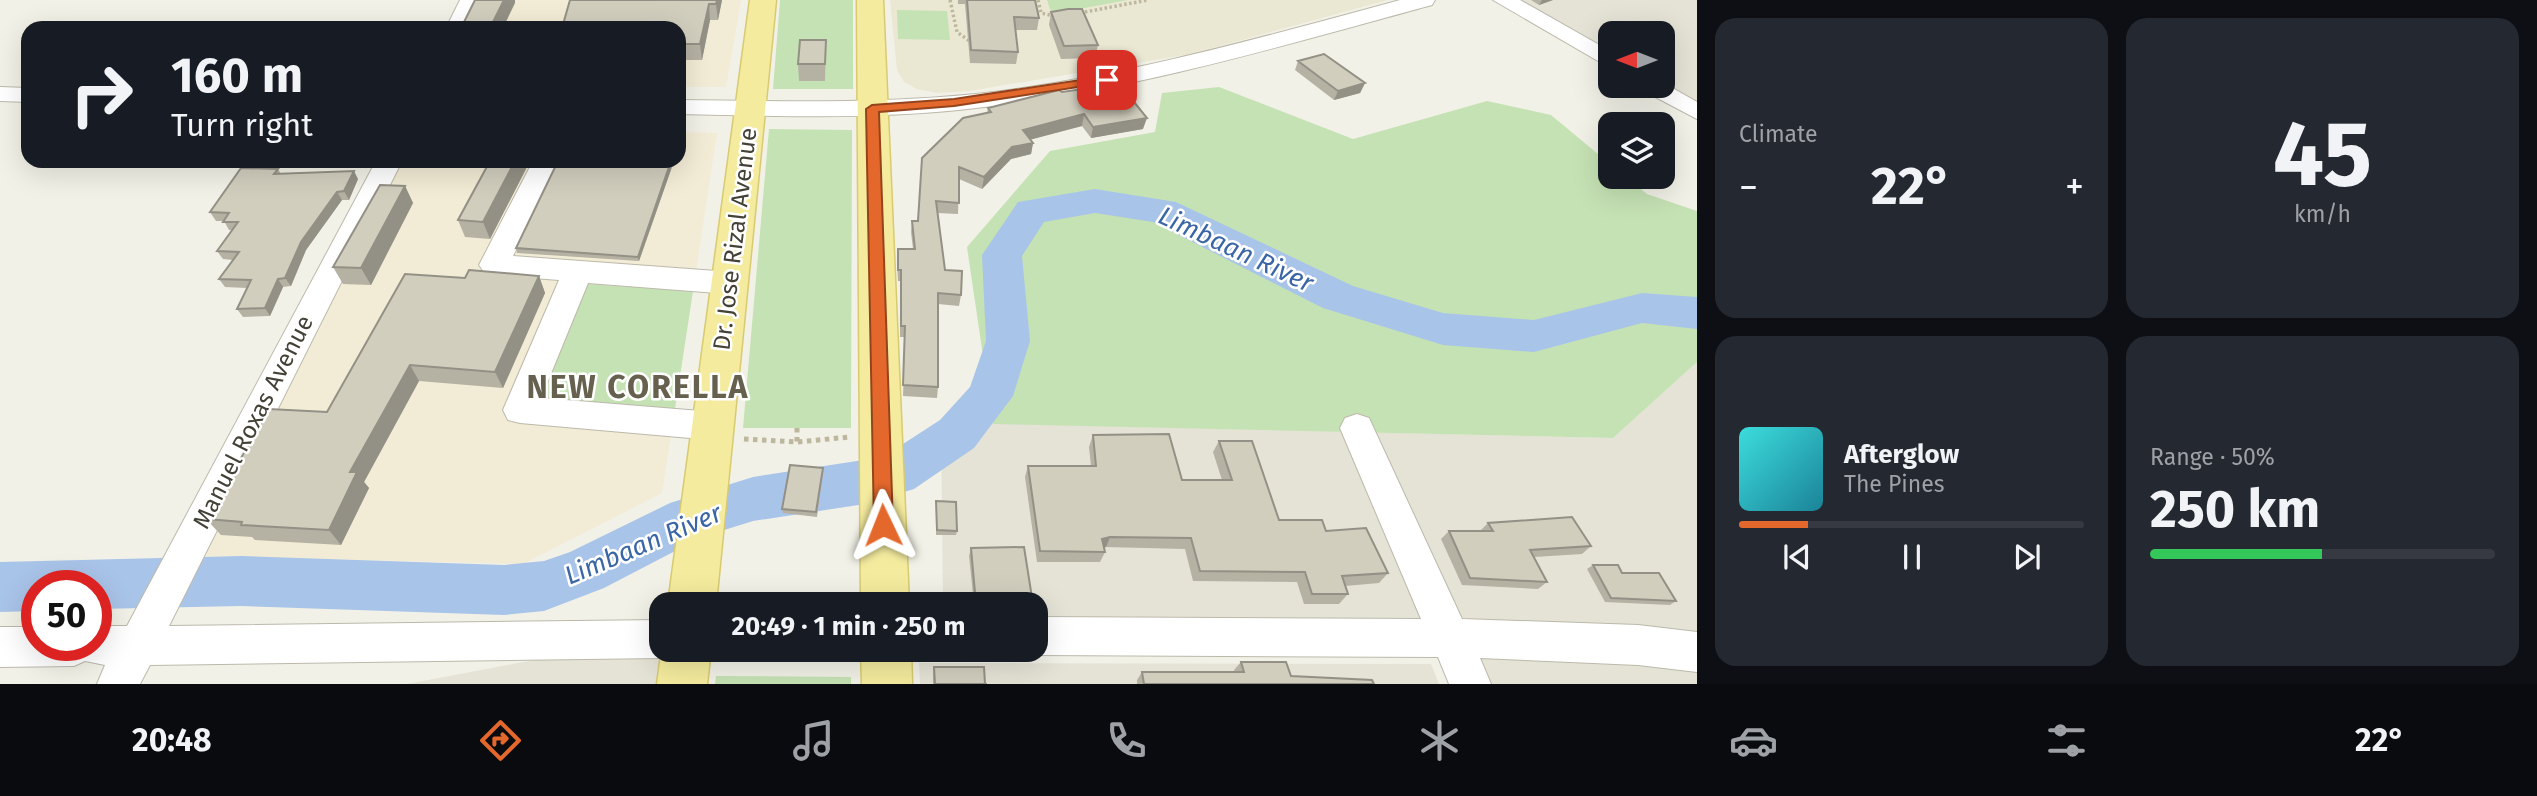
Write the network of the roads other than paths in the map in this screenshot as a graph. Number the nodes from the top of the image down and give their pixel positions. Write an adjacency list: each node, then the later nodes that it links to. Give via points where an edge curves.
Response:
1 (471, 0): 6 (street)
2 (763, 0): 12 (main road, Dr. Jose Rizal Avenue)
3 (870, 0): 13 (main road)
4 (1424, 0): 13 (street, via 1219,56 1107,80 954,103)
5 (1504, 0): 7 (street)
6 (460, 21)
7 (1598, 54)
8 (0, 94): 9 (street)
9 (21, 95)
10 (1673, 98): 14 (street)
11 (686, 107): 12 (street)
12 (750, 108): 13 (street); 18 (main road, Dr. Jose Rizal Avenue)
13 (872, 109): 22 (main road)
14 (1697, 112)
15 (385, 168): 26 (street, Manuel Roxas Avenue)
16 (542, 168): 17 (street, via 494,265)
17 (577, 272): 18 (street); 20 (street, via 520,410)
18 (730, 283): 20 (main road, Dr. Jose Rizal Avenue)
19 (1357, 428): 24 (street)
20 (713, 430): 21 (main road, Dr. Jose Rizal Avenue)
21 (693, 592)
22 (885, 592)
23 (1048, 636): 24 (street)
24 (1450, 638): 30 (street, via 1638,645); 36 (street)
25 (649, 639): 26 (street)
26 (138, 645): 27 (street); 33 (street, Manuel Roxas Avenue)
27 (112, 646)
28 (0, 647): 29 (street)
29 (21, 647)
30 (1697, 652)
31 (685, 662): 34 (main road)
32 (886, 662): 35 (main road)
33 (118, 684)
34 (682, 684)
35 (887, 684)
36 (1470, 684)

